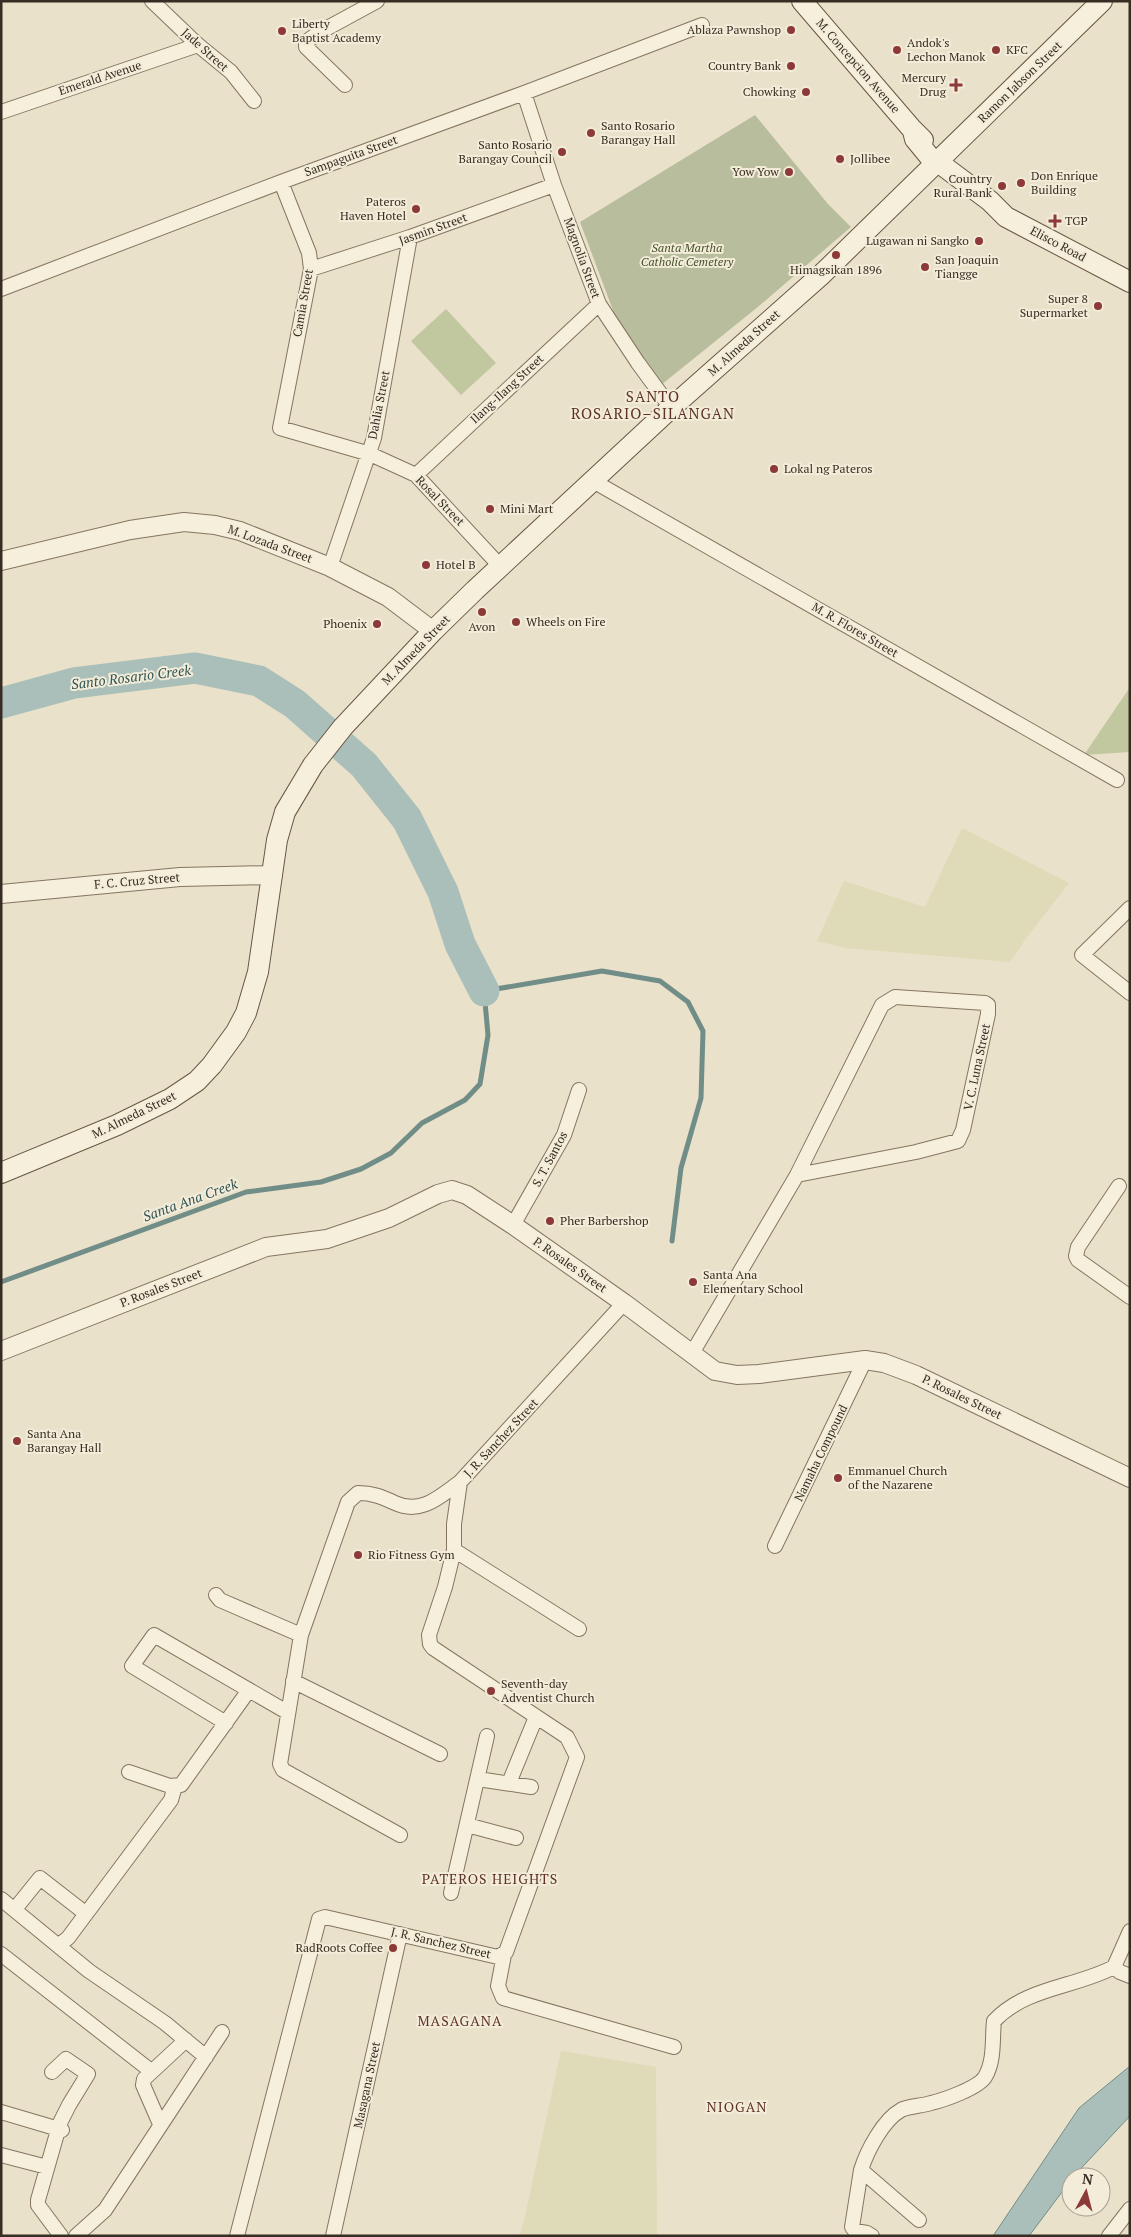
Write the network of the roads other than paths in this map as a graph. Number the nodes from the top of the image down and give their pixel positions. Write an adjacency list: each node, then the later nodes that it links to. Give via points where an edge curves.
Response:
1 (152, 1): 6 (street, Jade Street)
2 (378, 1): 7 (street, via 306,42 306,48)
3 (802, 1): 11 (main road, M. Concepcion Avenue, via 914,131 915,139 924,151)
4 (1102, 1): 11 (main road, Ramon Jabson Street)
5 (702, 25): 8 (street, Sampaguita Street)
6 (198, 45): 9 (street, Jade Street, via 230,72); 10 (street, Emerald Avenue)
7 (345, 85)
8 (524, 93): 12 (street, Sampaguita Street); 13 (street, Magnolia Street)
9 (254, 101)
10 (1, 112)
11 (938, 162): 14 (main road, Elisco Road); 21 (main road, M. Almeda Street, via 820,276)
12 (281, 182): 16 (street, Camia Street, via 308,252); 19 (street, Sampaguita Street)
13 (554, 185): 15 (street, Jasmin Street); 20 (street, Magnolia Street)
14 (990, 202): 17 (main road, Elisco Road, via 1007,206); 18 (main road, Elisco Road, via 1006,217)
15 (410, 237): 16 (street, Jasmin Street); 23 (street, Dahlia Street)
16 (311, 269): 22 (street, Camia Street)
17 (1130, 269)
18 (1130, 282)
19 (1, 289)
20 (599, 304): 21 (street, Magnolia Street); 24 (street, Ilang-Ilang Street)
21 (671, 408): 25 (main road, M. Almeda Street)
22 (280, 428): 23 (street, Rosal Street)
23 (370, 454): 24 (street, Rosal Street); 28 (street, Dahlia Street)
24 (416, 475): 27 (street, Rosal Street)
25 (592, 481): 27 (main road, M. Almeda Street); 30 (street, M. R. Flores Street)
26 (1, 561): 28 (street, M. Lozada Street, via 130,530 184,522 240,531)
27 (500, 566): 29 (main road, M. Almeda Street)
28 (330, 567): 29 (street, M. Lozada Street, via 388,597)
29 (433, 631): 31 (main road, M. Almeda Street, via 343,727 313,765 285,812)
30 (1117, 780)
31 (272, 875): 32 (street, F. C. Cruz Street, via 180,877); 36 (main road, M. Almeda Street, via 258,972 252,992 236,1032 212,1065 197,1081 170,1099 117,1125)
32 (1, 894)
33 (1130, 908): 34 (street, via 1082,955)
34 (1130, 993)
35 (579, 1090): 39 (street, S. T. Santos, via 564,1135)
36 (1, 1173)
37 (797, 1175): 37 (street, V. C. Luna Street, via 958,1141 988,1005 895,997 886,1001); 43 (street, V. C. Luna Street)
38 (1119, 1186): 40 (street, via 1078,1247 1076,1256)
39 (513, 1225): 41 (street, P. Rosales Street); 42 (street, P. Rosales Street, via 467,1195 452,1190 389,1218 328,1239 266,1247)
40 (1130, 1297)
41 (624, 1303): 43 (street, P. Rosales Street); 46 (street, J. R. Sanchez Street)
42 (1, 1350)
43 (691, 1355): 44 (street, P. Rosales Street, via 715,1371 737,1375)
44 (865, 1360): 45 (street, P. Rosales Street, via 916,1375); 47 (street, Namaha Compound)
45 (1130, 1478)
46 (460, 1482): 48 (street, J. R. Sanchez Street); 51 (street, via 418,1508 404,1508 372,1492 358,1493 348,1502)
47 (775, 1546)
48 (454, 1550): 50 (street); 55 (street, J. R. Sanchez Street, via 429,1636 430,1644)
49 (216, 1595): 51 (street, via 220,1600)
50 (578, 1629)
51 (301, 1635): 52 (street)
52 (293, 1681): 54 (street); 58 (street)
53 (249, 1690): 54 (street); 56 (street); 56 (street, via 154,1635 132,1666)
54 (287, 1712): 65 (street, via 280,1764 283,1770)
55 (536, 1717): 61 (street); 75 (street, J. R. Sanchez Street, via 567,1737 577,1757)
56 (226, 1723): 62 (street, via 181,1785)
57 (487, 1736): 60 (street)
58 (440, 1754)
59 (129, 1772): 62 (street)
60 (478, 1778): 61 (street); 64 (street)
61 (509, 1784): 63 (street)
62 (175, 1786): 70 (street, via 171,1800)
63 (531, 1787)
64 (467, 1825): 66 (street); 67 (street)
65 (400, 1835)
66 (516, 1838)
67 (451, 1894)
68 (1, 1899): 69 (street)
69 (15, 1909): 70 (street, via 40,1878); 73 (street)
70 (85, 1913): 73 (street, via 68,1938)
71 (1130, 1931): 76 (street)
72 (400, 1934): 75 (street, J. R. Sanchez Street, via 498,1957); 94 (street, J. R. Sanchez Street, via 325,1917 319,1919); 95 (street, Masagana Street)
73 (59, 1945): 79 (street, via 89,1971)
74 (1, 1954): 82 (street)
75 (504, 1954): 80 (street, via 498,1986 503,1998)
76 (1114, 1967): 77 (street); 89 (street, via 1081,1982 1041,1991 1005,2009 994,2020 993,2054 984,2078 970,2088 934,2103 902,2110 875,2140)
77 (1130, 1976)
78 (222, 2032): 81 (street)
79 (186, 2040): 81 (street); 82 (street)
80 (674, 2047)
81 (206, 2057): 85 (street)
82 (152, 2071): 85 (street, via 143,2085)
83 (52, 2072): 86 (street, via 66,2059 88,2074 69,2105)
84 (1, 2112): 86 (street)
85 (160, 2124): 93 (street, via 105,2210)
86 (60, 2129): 88 (street)
87 (1, 2155): 88 (street)
88 (48, 2167): 92 (street, via 38,2203)
89 (861, 2170): 91 (street); 96 (street, via 852,2227)
90 (1130, 2208): 97 (street)
91 (919, 2220)
92 (60, 2236)
93 (76, 2236)
94 (237, 2236)
95 (333, 2236)
96 (872, 2236)
97 (1109, 2236)

